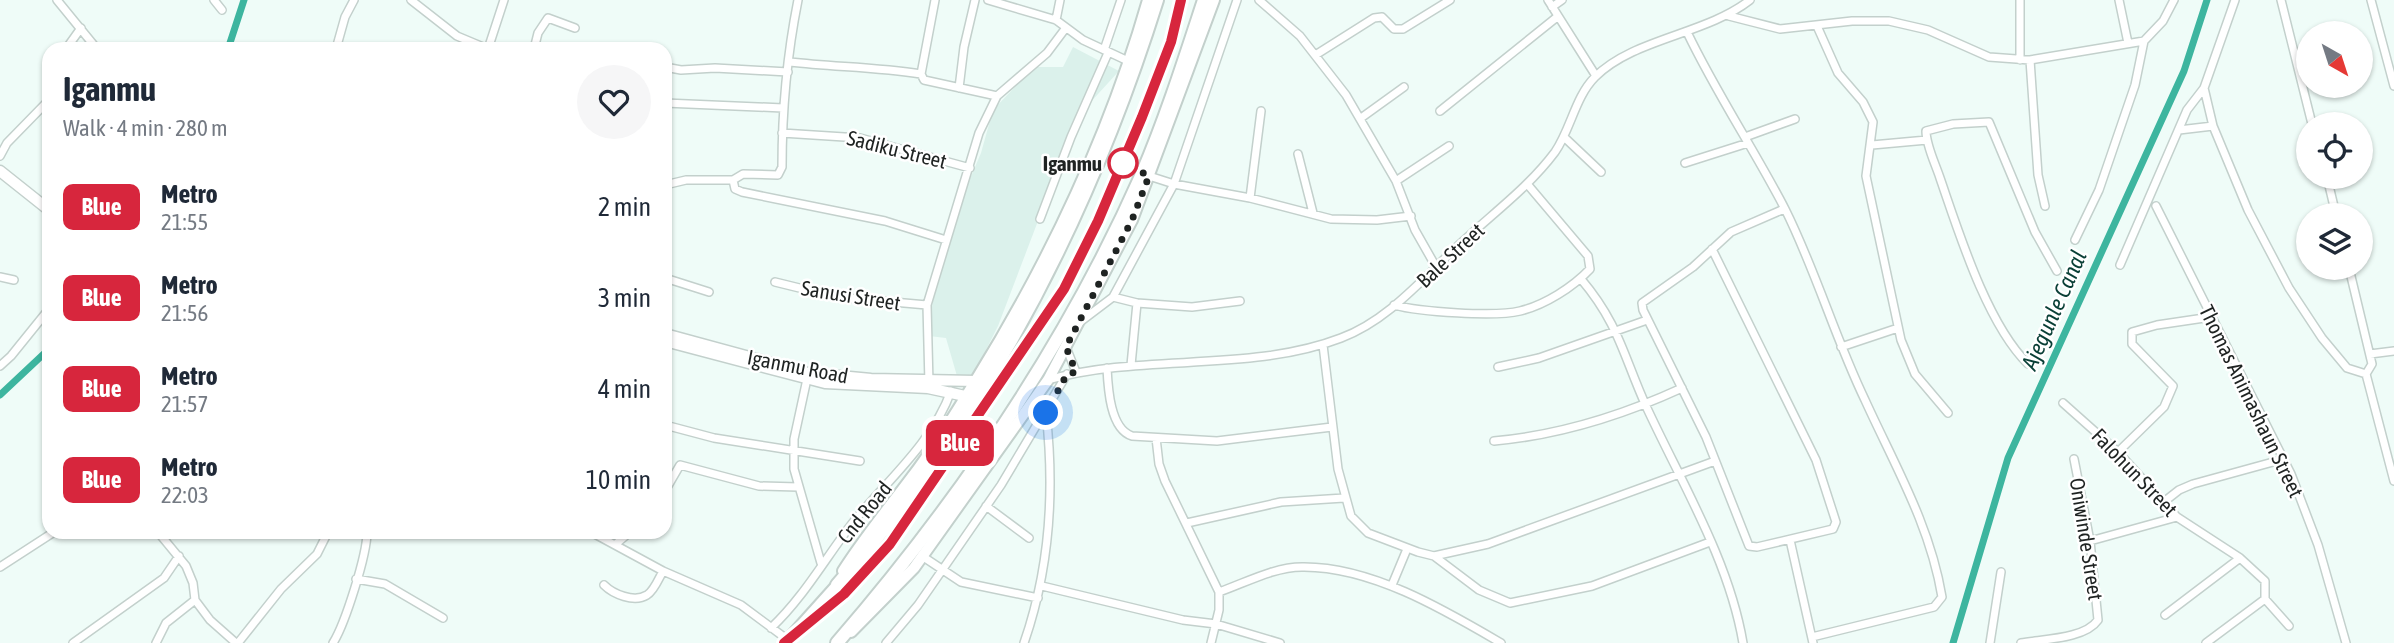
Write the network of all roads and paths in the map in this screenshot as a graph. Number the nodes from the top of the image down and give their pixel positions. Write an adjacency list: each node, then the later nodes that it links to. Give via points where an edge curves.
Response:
1 (57, 0): 34 (street)
2 (214, 0): 28 (street)
3 (354, 0): 40 (street)
4 (411, 0): 41 (street)
5 (504, 0): 42 (street)
6 (798, 0): 50 (street)
7 (935, 0): 53 (street)
8 (975, 0): 57 (street)
9 (988, 0): 31 (street)
10 (1060, 0): 31 (street)
11 (1121, 0): 45 (street)
12 (1148, 0): 49 (main road)
13 (1157, 0): 188 (highway, via 1081,208 1031,309 980,398)
14 (1204, 0): 207 (highway, via 1143,172 1067,320 1011,411 913,552)
15 (1214, 0): 82 (main road)
16 (1237, 0): 86 (street)
17 (1450, 0): 46 (street, via 1403,29 1394,29 1382,17 1374,18)
18 (1562, 0): 27 (street)
19 (1750, 0): 29 (street, Bale Street)
20 (2020, 0): 47 (street)
21 (2119, 0): 44 (street)
22 (2174, 0): 37 (street, via 2163,21)
23 (2235, 0): 58 (street)
24 (2281, 0): 65 (street)
25 (2371, 0): 55 (street)
26 (1261, 1): 46 (street)
27 (1550, 3): 30 (street)
28 (222, 10)
29 (1728, 16): 32 (street, via 1780,29); 36 (street, Bale Street)
30 (1557, 17): 54 (street); 64 (street)
31 (1056, 20): 35 (street)
32 (1817, 26): 47 (street, via 1889,22 1928,30 1989,57); 74 (street, via 1838,73 1870,113)
33 (575, 27): 43 (street, via 548,19)
34 (81, 29): 38 (street); 39 (street)
35 (1065, 29): 45 (street); 59 (street, via 1047,53)
36 (1687, 32): 54 (street, Bale Street, via 1625,57); 72 (street)
37 (2144, 40): 44 (street); 97 (street, via 2135,85 2099,190)
38 (71, 42)
39 (91, 42)
40 (338, 42)
41 (471, 42)
42 (490, 42)
43 (536, 42)
44 (2129, 43): 48 (street)
45 (1106, 51): 49 (street); 95 (street)
46 (1317, 54): 66 (street)
47 (2020, 60): 48 (street)
48 (2029, 60): 89 (street, via 2038,175)
49 (1128, 61): 136 (main road, via 1067,212 1028,292)
50 (790, 62): 52 (street); 53 (street)
51 (672, 68): 52 (street)
52 (788, 72): 62 (street)
53 (921, 74): 57 (street, via 924,80)
54 (1596, 76): 71 (street, Bale Street)
55 (2394, 86)
56 (1404, 87): 66 (street)
57 (959, 88): 59 (street)
58 (2204, 88): 68 (street); 69 (street)
59 (997, 96): 79 (street, via 979,133)
60 (672, 103): 62 (street)
61 (42, 107): 77 (street)
62 (783, 108): 70 (street)
63 (1261, 111): 88 (street)
64 (1440, 111)
65 (2309, 112)
66 (1361, 118): 84 (street)
67 (1795, 119): 72 (street)
68 (2213, 125): 69 (street); 134 (street, via 2248,210 2294,295 2347,368)
69 (2179, 130): 99 (street)
70 (782, 133): 79 (street, Sadiku Street, via 860,138); 83 (street, via 778,175 743,174)
71 (1564, 137): 80 (street); 87 (street, Bale Street)
72 (1747, 140): 78 (street); 92 (street)
73 (1927, 140): 74 (street); 101 (street, via 1928,130 1989,122 2035,232); 127 (street, via 1984,293 2014,351)
74 (1872, 145): 118 (street, via 1866,176)
75 (1448, 146): 84 (street)
76 (1298, 154): 93 (street)
77 (0, 156)
78 (1685, 163)
79 (970, 168): 96 (street)
80 (1601, 172)
81 (0, 174): 91 (main road)
82 (1149, 176): 86 (street); 117 (main road, via 1132,220)
83 (733, 180): 85 (street); 96 (street, via 734,189 743,192 885,221)
84 (1396, 181): 94 (street)
85 (672, 183)
86 (1174, 184): 88 (street); 109 (street)
87 (1528, 186): 100 (street, Bale Street); 103 (street, via 1588,256 1590,268)
88 (1250, 198): 93 (street)
89 (2045, 206)
90 (2156, 206): 115 (street, Thomas Animashaun Street)
91 (42, 207)
92 (1784, 209): 98 (street, via 1742,225); 124 (street)
93 (1313, 213): 94 (street, via 1347,221)
94 (1410, 216): 100 (street)
95 (1040, 219)
96 (946, 240): 113 (street)
97 (2075, 240)
98 (1712, 249): 116 (street, via 1642,303); 172 (street, via 1816,460 1836,522 1833,529)
99 (2120, 265)
100 (1436, 267): 112 (street, Bale Street)
101 (2057, 271)
102 (0, 277): 104 (street)
103 (1581, 279): 112 (street, via 1517,312 1416,311); 119 (street)
104 (14, 280)
105 (672, 280): 108 (street)
106 (2352, 280): 126 (street)
107 (775, 282): 113 (street, Sanusi Street, via 836,297)
108 (709, 292)
109 (1113, 298): 111 (street); 117 (street)
110 (1240, 301): 111 (street, via 1192,306)
111 (1137, 303): 128 (street)
112 (1394, 305): 122 (street, Bale Street, via 1364,329)
113 (927, 306): 138 (street)
114 (42, 317): 129 (street)
115 (2211, 317): 151 (street, via 2137,329 2130,335 2132,344 2173,386 2164,407); 153 (street, Thomas Animashaun Street)
116 (1647, 320): 119 (street); 139 (street)
117 (1079, 323): 123 (main road)
118 (1898, 328): 124 (street); 144 (street, via 1915,374)
119 (1618, 331): 130 (street); 143 (street)
120 (672, 336): 138 (main road, Iganmu Road, via 808,373)
121 (672, 343): 135 (main road, Iganmu Road)
122 (1323, 345): 128 (street, Bale Street, via 1230,359); 147 (street)
123 (1066, 347): 132 (street); 137 (main road)
124 (1841, 347): 200 (street, via 1912,496 1931,545 1941,597 1939,604 1926,610)
125 (2394, 351): 126 (street)
126 (2370, 354): 134 (street, via 2372,364)
127 (2028, 364)
128 (1131, 365): 131 (street, Bale Street)
129 (0, 366)
130 (1498, 367)
131 (1107, 368): 132 (street, Bale Street); 148 (street, via 1121,429 1132,436)
132 (1076, 372): 133 (street, Bale Street)
133 (1067, 374): 137 (street, Bale Street); 145 (street)
134 (2366, 374): 158 (street)
135 (807, 379): 138 (main road, Iganmu Road, via 871,387); 150 (street)
136 (976, 380): 138 (main road, Iganmu Road); 141 (main road)
137 (1048, 380): 178 (main road)
138 (929, 383): 140 (main road, Iganmu Road)
139 (1682, 388): 143 (street); 155 (street)
140 (951, 391): 141 (main road, Iganmu Road); 181 (street, Cnd Road, via 934,425)
141 (965, 396): 188 (main road, via 913,476 866,534)
142 (2063, 403): 151 (street, Falohun Street)
143 (1646, 405): 149 (street, via 1572,429); 156 (street)
144 (1948, 412)
145 (1046, 413): 162 (street); 190 (street, via 1050,517)
146 (672, 427): 150 (street)
147 (1332, 427): 148 (street, via 1240,440); 160 (street)
148 (1156, 438): 164 (street, via 1162,473)
149 (1494, 441)
150 (794, 449): 154 (street); 159 (street)
151 (2118, 452): 161 (street, Falohun Street)
152 (2074, 460): 173 (street, Oniwinde Street)
153 (2284, 460): 161 (street, via 2193,484); 216 (street, Thomas Animashaun Street, via 2318,545)
154 (860, 461)
155 (1715, 461): 156 (street); 172 (street, via 1749,546)
156 (1678, 474): 174 (street); 179 (street, via 1520,534)
157 (672, 479): 159 (street, via 680,465 759,486)
158 (2394, 481)
159 (798, 487): 181 (street)
160 (1344, 498): 164 (street, via 1281,502); 176 (street, via 1358,525)
161 (2165, 501): 163 (street, Falohun Street)
162 (986, 506): 165 (street); 184 (street)
163 (2177, 517): 173 (street); 180 (street, Falohun Street)
164 (1187, 523): 191 (street)
165 (1029, 538)
166 (43, 539): 182 (street)
167 (164, 539): 177 (street)
168 (323, 539): 205 (street, via 317,554)
169 (366, 539): 186 (street)
170 (602, 539): 175 (street)
171 (622, 539): 175 (street)
172 (1790, 540): 200 (street)
173 (2090, 541): 214 (street, Oniwinde Street, via 2096,623 2080,632)
174 (1710, 542): 179 (street, via 1592,586 1517,603 1479,590); 212 (street, via 1727,578)
175 (617, 543): 183 (street)
176 (1407, 549): 179 (street); 189 (street)
177 (179, 556): 194 (street, via 193,583); 203 (street, via 164,578)
178 (922, 556): 184 (street); 207 (main road, via 864,621)
179 (1434, 556)
180 (2240, 558): 192 (street, Falohun Street, via 2265,581); 195 (street)
181 (821, 563): 199 (street, Cnd Road, via 805,591)
182 (0, 567)
183 (663, 571): 187 (street, via 643,596 617,595); 199 (street, via 741,606)
184 (941, 571): 193 (street, via 961,582); 202 (street)
185 (2001, 572): 213 (street)
186 (356, 579): 196 (street, via 385,584); 206 (street, via 345,620)
187 (604, 585)
188 (837, 585): 201 (main road)
189 (1392, 585): 191 (street, via 1301,567); 211 (street)
190 (1042, 586): 193 (street); 197 (street)
191 (1219, 592): 197 (street)
192 (2267, 596): 198 (street, Falohun Street); 215 (street)
193 (1038, 598): 208 (street)
194 (195, 600): 204 (street, via 166,624); 205 (street)
195 (2165, 615)
196 (443, 618)
197 (1216, 624): 209 (street); 210 (street)
198 (2289, 626)
199 (771, 628): 201 (street)
200 (1813, 640)
201 (786, 641)
202 (891, 641)
203 (73, 643)
204 (156, 643)
205 (237, 643)
206 (333, 643)
207 (837, 643)
208 (1024, 643)
209 (1211, 643)
210 (1280, 643)
211 (1501, 643)
212 (1743, 643)
213 (1990, 643)
214 (2021, 643)
215 (2206, 643)
216 (2346, 643)

